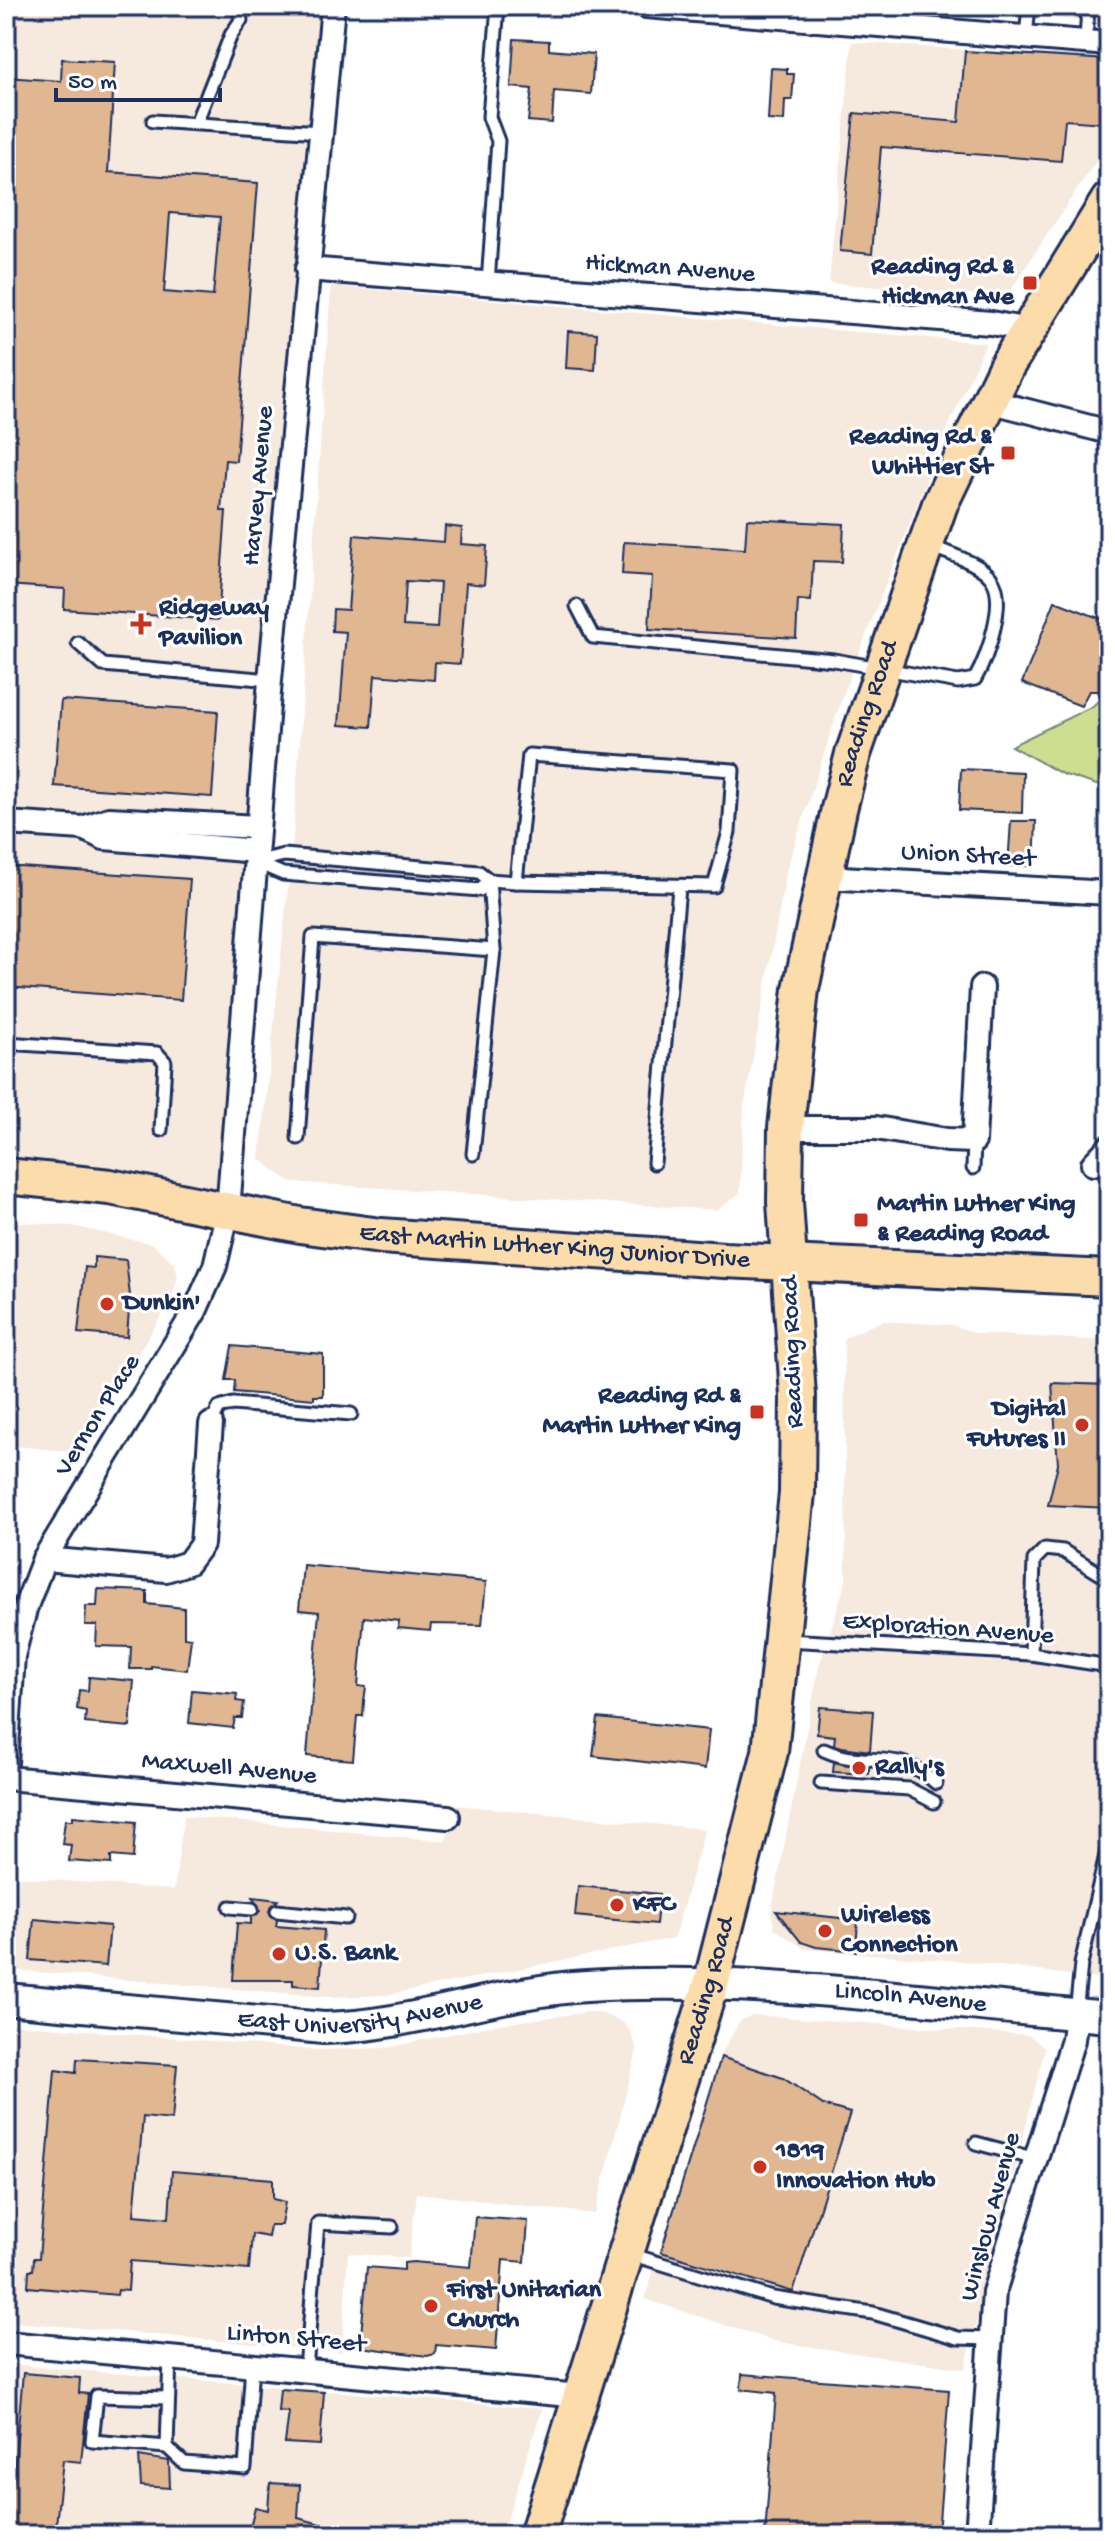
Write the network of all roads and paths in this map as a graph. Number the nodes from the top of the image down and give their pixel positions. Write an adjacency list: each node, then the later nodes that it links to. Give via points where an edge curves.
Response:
1 (238, 6): 12 (lane, via 241,20)
2 (333, 6): 13 (street, Harvey Avenue)
3 (498, 6): 16 (lane, via 489,117 498,141)
4 (646, 6): 7 (street)
5 (1029, 6): 8 (lane)
6 (1088, 6): 9 (lane)
7 (851, 14): 8 (street)
8 (1026, 37): 9 (street)
9 (1086, 42): 10 (street)
10 (1109, 44)
11 (153, 121): 12 (lane)
12 (196, 123): 13 (lane)
13 (321, 132): 15 (street, Harvey Avenue)
14 (1109, 200): 17 (main road, Reading Road)
15 (307, 269): 16 (street, Hickman Avenue); 24 (street, Harvey Avenue)
16 (488, 283): 17 (street, Hickman Avenue)
17 (1028, 330): 18 (main road, Reading Road)
18 (989, 401): 19 (street); 20 (main road, Reading Road)
19 (1109, 432)
20 (926, 544): 23 (main road, Reading Road); 23 (lane, via 991,577 997,591 995,626 982,667 975,679 958,682)
21 (577, 606): 23 (lane, via 593,637)
22 (78, 643): 24 (lane, via 103,665)
23 (884, 667): 29 (main road, Reading Road, via 853,754)
24 (270, 680): 26 (street, Harvey Avenue)
25 (6, 823): 27 (street)
26 (258, 827): 27 (street, via 109,819); 28 (street, Harvey Avenue)
27 (83, 828): 28 (street, via 104,838)
28 (256, 856): 30 (lane, via 479,872); 30 (lane, via 283,874 480,890); 47 (street, Harvey Avenue)
29 (824, 877): 33 (street, Union Street); 37 (main road, Reading Road, via 801,989)
30 (489, 880): 31 (lane); 34 (lane)
31 (516, 882): 32 (lane); 32 (lane, via 529,755 733,770 729,832 714,886)
32 (679, 888): 43 (lane)
33 (1109, 893)
34 (494, 950): 39 (lane, via 313,937); 42 (lane)
35 (982, 987): 40 (street)
36 (6, 1043): 38 (lane, via 157,1053 165,1062)
37 (786, 1128): 40 (street, via 876,1128); 48 (main road, Reading Road)
38 (161, 1130)
39 (298, 1138)
40 (974, 1141): 45 (lane)
41 (1109, 1147): 44 (street)
42 (473, 1154)
43 (654, 1163)
44 (1093, 1164)
45 (973, 1168)
46 (6, 1176): 47 (main road, East Martin Luther King Junior Drive, via 110,1187)
47 (228, 1210): 48 (main road, East Martin Luther King Junior Drive, via 381,1236); 52 (street, Vernon Place, via 203,1296)
48 (791, 1262): 49 (main road, East Martin Luther King Junior Drive); 54 (main road, Reading Road, via 797,1493)
49 (1109, 1278)
50 (351, 1414): 51 (lane, via 233,1404 219,1408)
51 (211, 1424): 52 (street, via 202,1544 188,1563 166,1570)
52 (44, 1559): 58 (street, Vernon Place, via 13,1656)
53 (1109, 1579): 55 (lane, via 1063,1551 1045,1549 1034,1560)
54 (783, 1640): 55 (lane, Exploration Avenue); 69 (main road, Reading Road, via 764,1778)
55 (1031, 1654): 56 (lane, Exploration Avenue)
56 (1109, 1666)
57 (824, 1750): 61 (lane, via 915,1765)
58 (6, 1763)
59 (6, 1778): 63 (street, Maxwell Avenue)
60 (821, 1783): 62 (lane, via 909,1789)
61 (936, 1783)
62 (934, 1802)
63 (448, 1817)
64 (1109, 1842): 71 (lane, via 1081,1964)
65 (230, 1907): 66 (lane)
66 (252, 1909)
67 (277, 1911): 68 (lane)
68 (346, 1918)
69 (711, 1984): 70 (street, East University Avenue, via 554,1990 365,2027 324,2028); 71 (street, Lincoln Avenue); 76 (main road, Reading Road)
70 (6, 1999)
71 (1076, 2014): 72 (street, Lincoln Avenue); 74 (street, Winslow Avenue, via 1073,2040)
72 (1109, 2017)
73 (976, 2143): 74 (lane)
74 (1036, 2159): 77 (street, Winslow Avenue, via 994,2292)
75 (392, 2227): 81 (lane, via 318,2223)
76 (626, 2252): 77 (lane, via 773,2298 873,2313 958,2338); 82 (main road, Reading Road)
77 (991, 2339): 86 (street, Winslow Avenue)
78 (6, 2343): 79 (street, Linton Street)
79 (170, 2357): 80 (street, Linton Street); 83 (lane)
80 (253, 2364): 81 (street, Linton Street); 84 (lane, via 245,2468 184,2463)
81 (306, 2369): 82 (street, Linton Street)
82 (580, 2396): 85 (main road, Reading Road)
83 (168, 2398): 84 (lane); 84 (lane, via 97,2396 92,2441)
84 (167, 2447)
85 (537, 2535)
86 (977, 2535)

